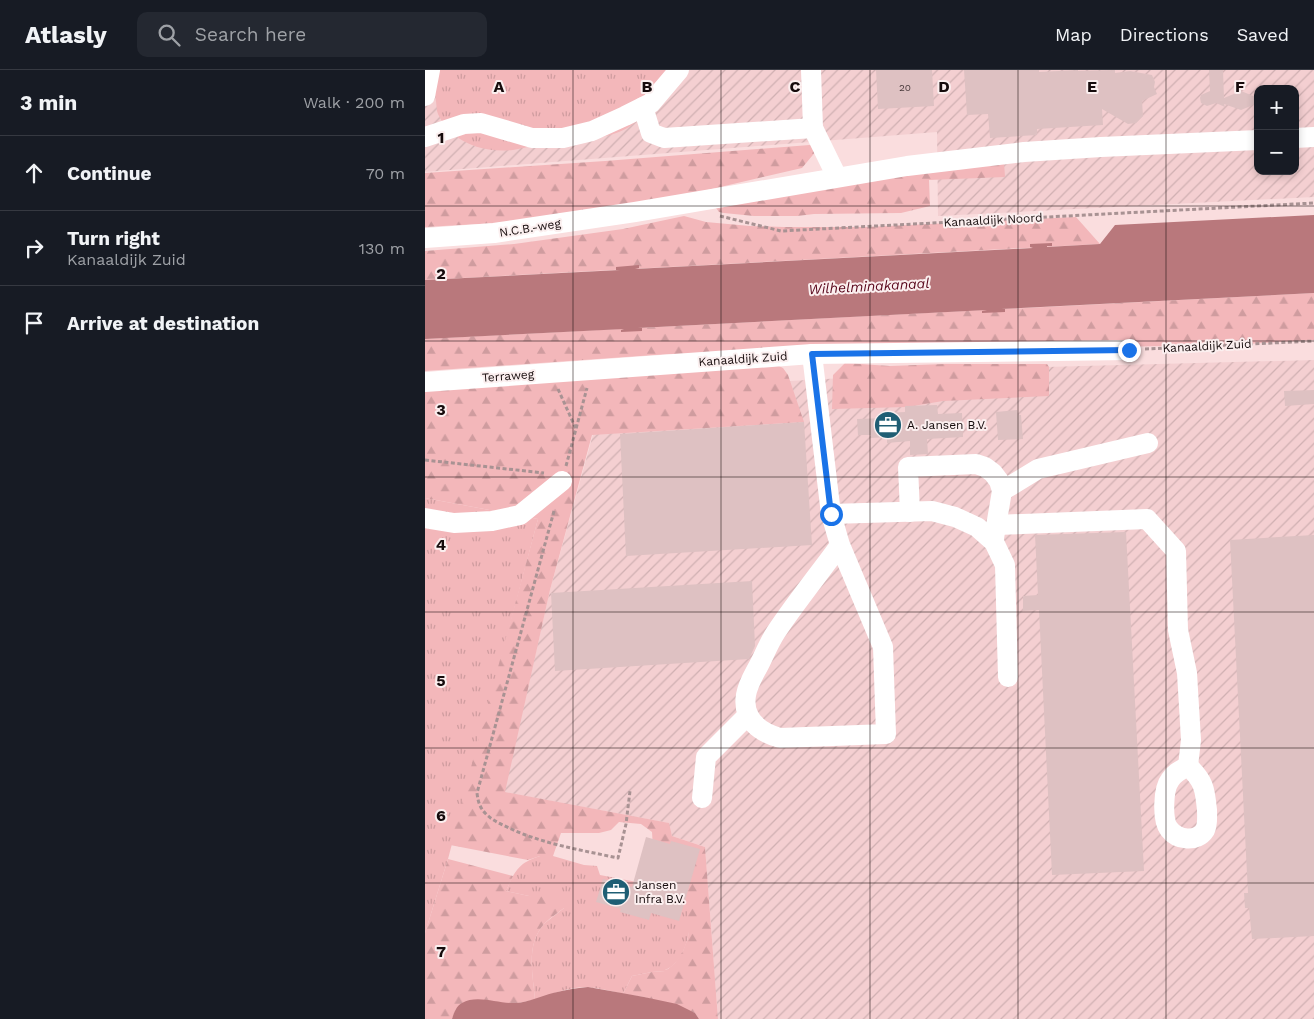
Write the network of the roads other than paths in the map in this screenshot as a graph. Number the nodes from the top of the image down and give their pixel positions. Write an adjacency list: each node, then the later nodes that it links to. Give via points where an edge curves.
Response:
1 (430, 70): 4 (street)
2 (679, 70): 5 (street)
3 (811, 70): 6 (street)
4 (425, 96)
5 (643, 107): 6 (street, via 651,133 664,138); 7 (street, via 592,130 563,138 532,138 481,123 464,124)
6 (813, 128): 11 (street)
7 (425, 137)
8 (1314, 137): 9 (street)
9 (1299, 138)
10 (1254, 140): 11 (street, via 1024,152)
11 (837, 177): 12 (street, N.C.B.-weg, via 494,233)
12 (425, 238)
13 (1129, 350): 14 (street, Kanaaldijk Zuid)
14 (812, 354): 15 (street, Kanaaldijk Zuid); 21 (street)
15 (591, 370): 16 (street, Terraweg)
16 (425, 382)
17 (1148, 442): 19 (street, via 1039,469)
18 (558, 474): 22 (street, via 520,515 492,521 454,523)
19 (1002, 491): 20 (street, via 993,473 976,464 908,467); 23 (street)
20 (910, 512): 21 (street); 23 (street, via 932,511)
21 (831, 514): 24 (street)
22 (425, 518)
23 (995, 534): 25 (street, via 1005,565); 27 (street, via 1147,519 1176,551 1178,630 1187,673 1191,740)
24 (840, 545): 26 (street, via 775,633 746,695); 26 (street, via 883,647 886,734 780,738 760,730)
25 (1008, 677)
26 (748, 715): 28 (street, via 706,757)
27 (1188, 766)
28 (702, 798)

